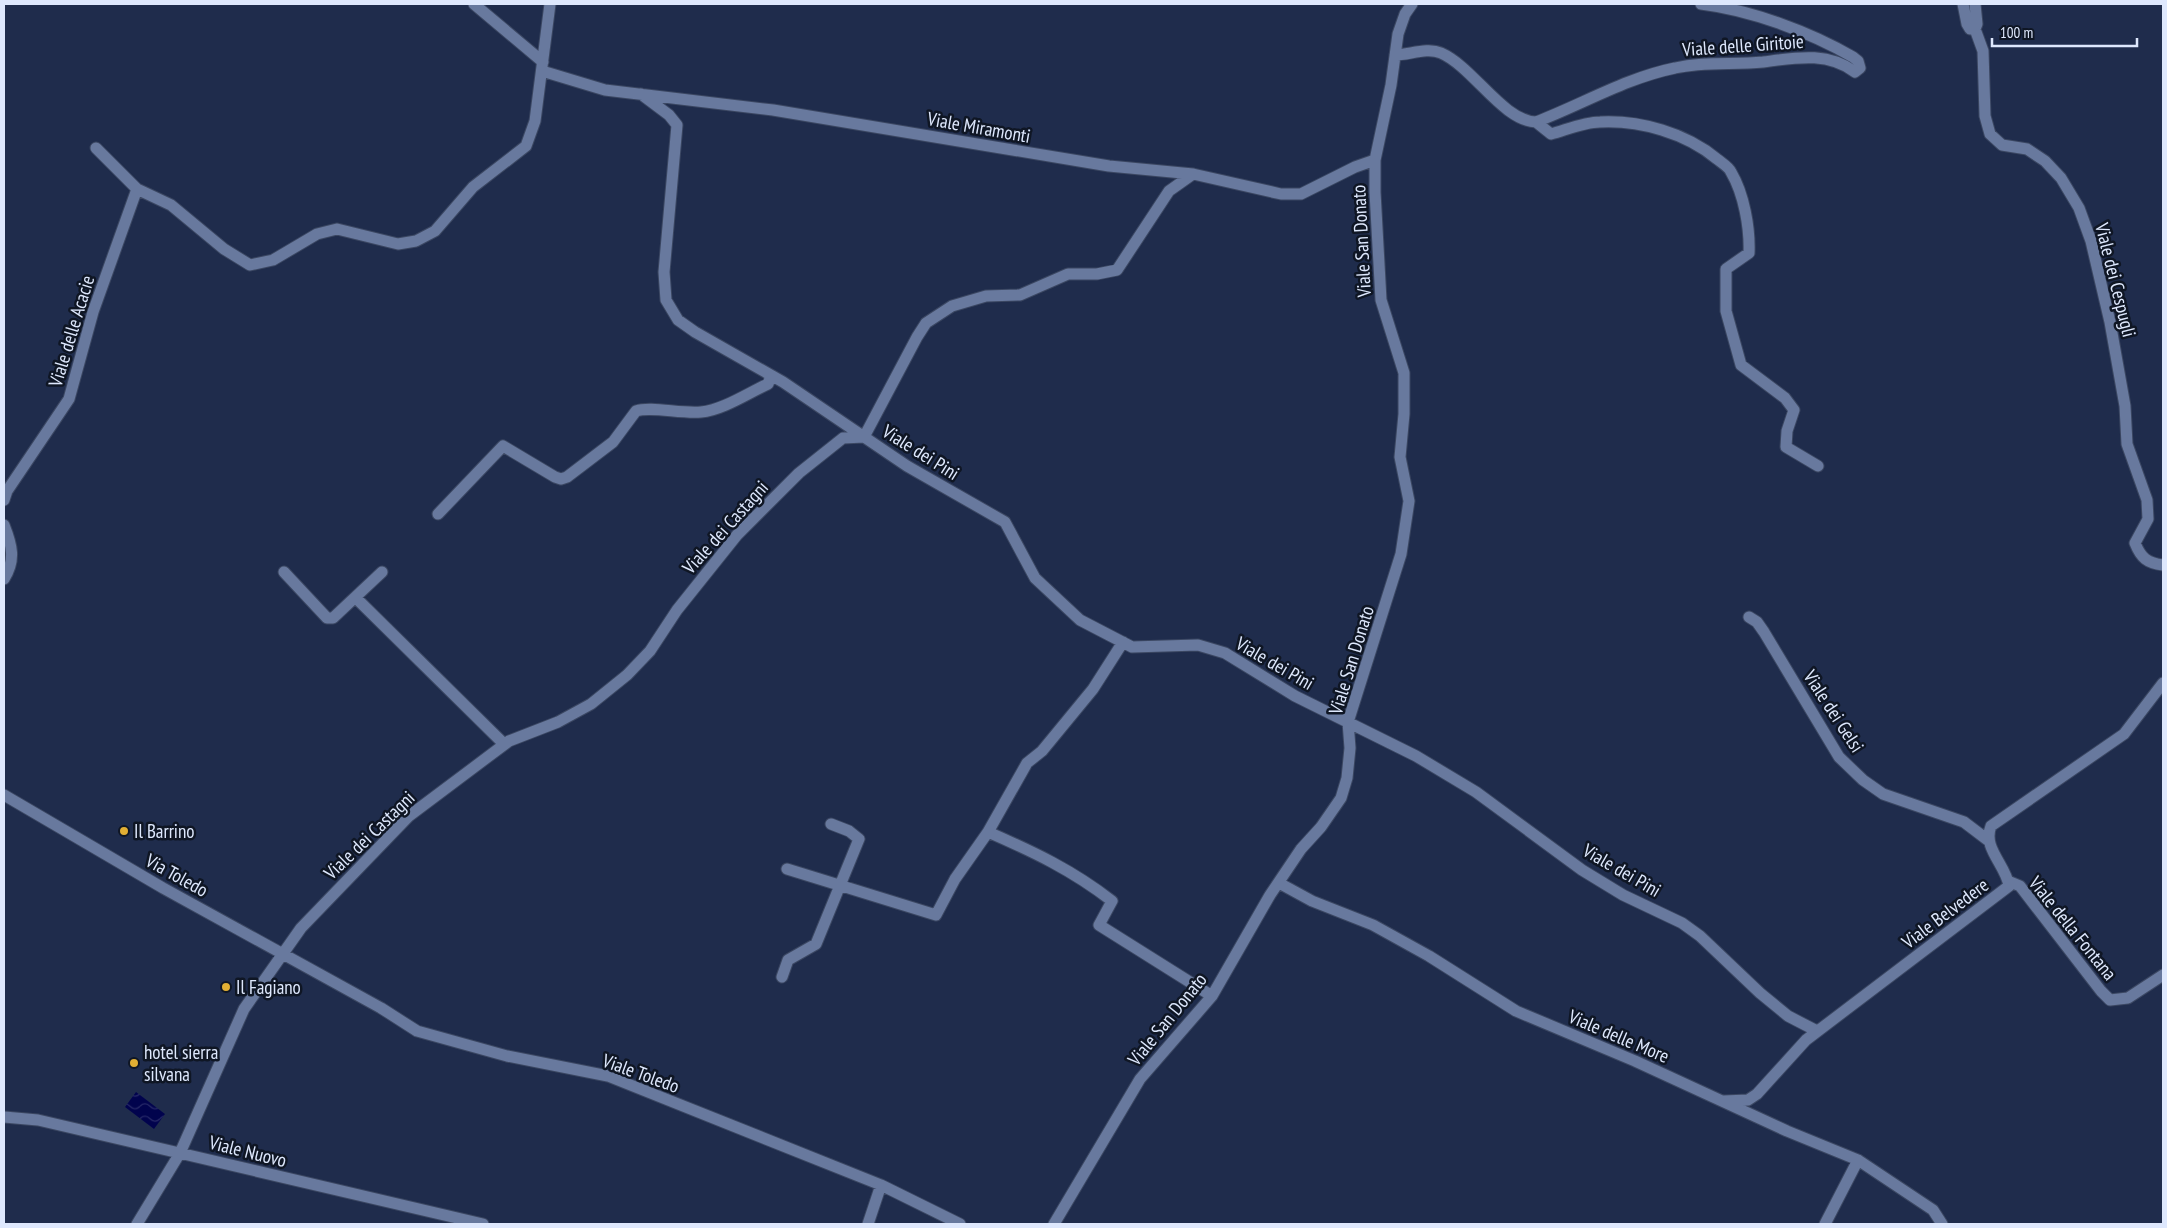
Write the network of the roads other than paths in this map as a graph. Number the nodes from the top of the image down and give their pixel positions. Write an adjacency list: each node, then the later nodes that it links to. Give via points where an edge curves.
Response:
1 (474, 4): 9 (street)
2 (550, 4): 9 (street)
3 (1412, 4): 8 (street, Viale San Donato, via 1398,34)
4 (1701, 4): 11 (street, Viale delle Giritoie, via 1734,9 1794,30 1840,50 1858,61 1860,68 1855,72 1827,59 1811,56 1753,63 1705,62 1638,79)
5 (1963, 4): 7 (street, via 1967,24)
6 (1975, 4): 7 (street, via 1977,24)
7 (1974, 29): 22 (street, Viale dei Cespugli, via 1983,51 1985,116 1990,134 2002,145 2027,149 2046,160 2079,208 2091,240 2125,406 2127,444 2147,500 2148,518 2135,543 2140,556 2151,563)
8 (1395, 55): 11 (street, via 1440,52 1516,116); 13 (street, Viale San Donato)
9 (543, 66): 10 (street, Viale Miramonti, via 570,80 605,90); 15 (street, via 535,121 526,146 473,187 435,231 416,241 398,244 337,229 317,234 273,260 250,265 224,249 171,205)
10 (641, 94): 14 (street, Viale Miramonti, via 773,110 1109,166); 16 (street, Viale dei Pini, via 677,125 664,272 666,300 678,320 694,332)
11 (1536, 122): 18 (street, via 1552,134 1598,122 1645,126 1673,133 1731,170 1750,237 1749,253 1726,269 1726,311 1741,365 1785,398 1794,410 1786,447)
12 (96, 148): 15 (street)
13 (1375, 160): 14 (street, Viale Miramonti, via 1301,194 1281,194); 30 (street, Viale San Donato, via 1375,235 1381,300 1404,373 1400,458 1409,501 1401,554)
14 (1193, 174): 17 (street, via 1169,191 1117,270 1068,274 1020,296 986,296 941,311 926,323 917,337)
15 (137, 189): 19 (street, Viale delle Acacie, via 94,312 69,398 7,490)
16 (772, 376): 17 (street, Viale dei Pini); 20 (street, via 768,384 703,412 636,411 613,442 561,479 503,446)
17 (864, 437): 28 (street, Viale dei Pini, via 1004,522 1035,578 1080,620); 31 (street, Viale dei Castagni, via 843,438 799,473 737,534 677,610 650,651 627,675 591,704 558,722)
18 (1818, 466)
19 (4, 500)
20 (438, 514)
21 (4, 525): 25 (street, via 13,554 10,570)
22 (2163, 565)
23 (284, 572): 26 (street, via 327,618 333,618)
24 (382, 572): 26 (street)
25 (4, 579)
26 (356, 598): 31 (street)
27 (1749, 617): 35 (street, Viale dei Gelsi, via 1764,632 1839,757 1863,780 1884,794 1964,822)
28 (1123, 642): 30 (street, Viale dei Pini, via 1132,647 1198,645 1225,653 1295,696); 34 (street, via 1093,689 1042,751 1027,763)
29 (2163, 683): 35 (street, via 2124,734 1991,826 1987,834)
30 (1348, 722): 38 (street, Viale San Donato, via 1349,758 1341,798); 44 (street, Viale dei Pini, via 1476,792 1582,870 1623,895 1682,923 1788,1016)
31 (504, 744): 40 (street, Viale dei Castagni, via 409,816 301,928)
32 (4, 795): 40 (street, Via Toledo)
33 (831, 824): 39 (street, via 859,839)
34 (988, 832): 39 (street, via 955,879 936,915); 43 (street, via 1052,860 1091,884 1112,901 1099,924)
35 (1989, 841): 37 (street, Viale Belvedere)
36 (787, 869): 39 (street)
37 (2008, 881): 41 (street, Viale della Fontana, via 2020,886 2110,1000 2128,998); 44 (street, Viale Belvedere, via 2008,886 1995,897)
38 (1279, 883): 43 (street, Viale San Donato); 45 (street, Viale delle More, via 1312,902 1372,925 1429,956 1516,1011)
39 (840, 885): 42 (street, via 816,944 788,960)
40 (282, 953): 47 (street, Viale dei Castagni, via 244,1009); 49 (street, Viale Toledo, via 417,1031 507,1056 608,1076)
41 (2163, 975)
42 (782, 978)
43 (1212, 996): 54 (street, Viale San Donato, via 1140,1079)
44 (1817, 1031): 45 (street, Viale Belvedere, via 1757,1094 1748,1100)
45 (1720, 1100): 48 (street, Viale delle More)
46 (4, 1117): 47 (street, Viale Nuovo, via 38,1120)
47 (180, 1153): 50 (street, Viale dei Castagni); 51 (street, Viale Nuovo)
48 (1858, 1160): 55 (street); 56 (street, Viale delle More, via 1933,1210)
49 (880, 1185): 52 (street); 53 (street, Viale Toledo)
50 (137, 1224)
51 (483, 1224)
52 (868, 1224)
53 (960, 1224)
54 (1054, 1224)
55 (1826, 1224)
56 (1942, 1224)

